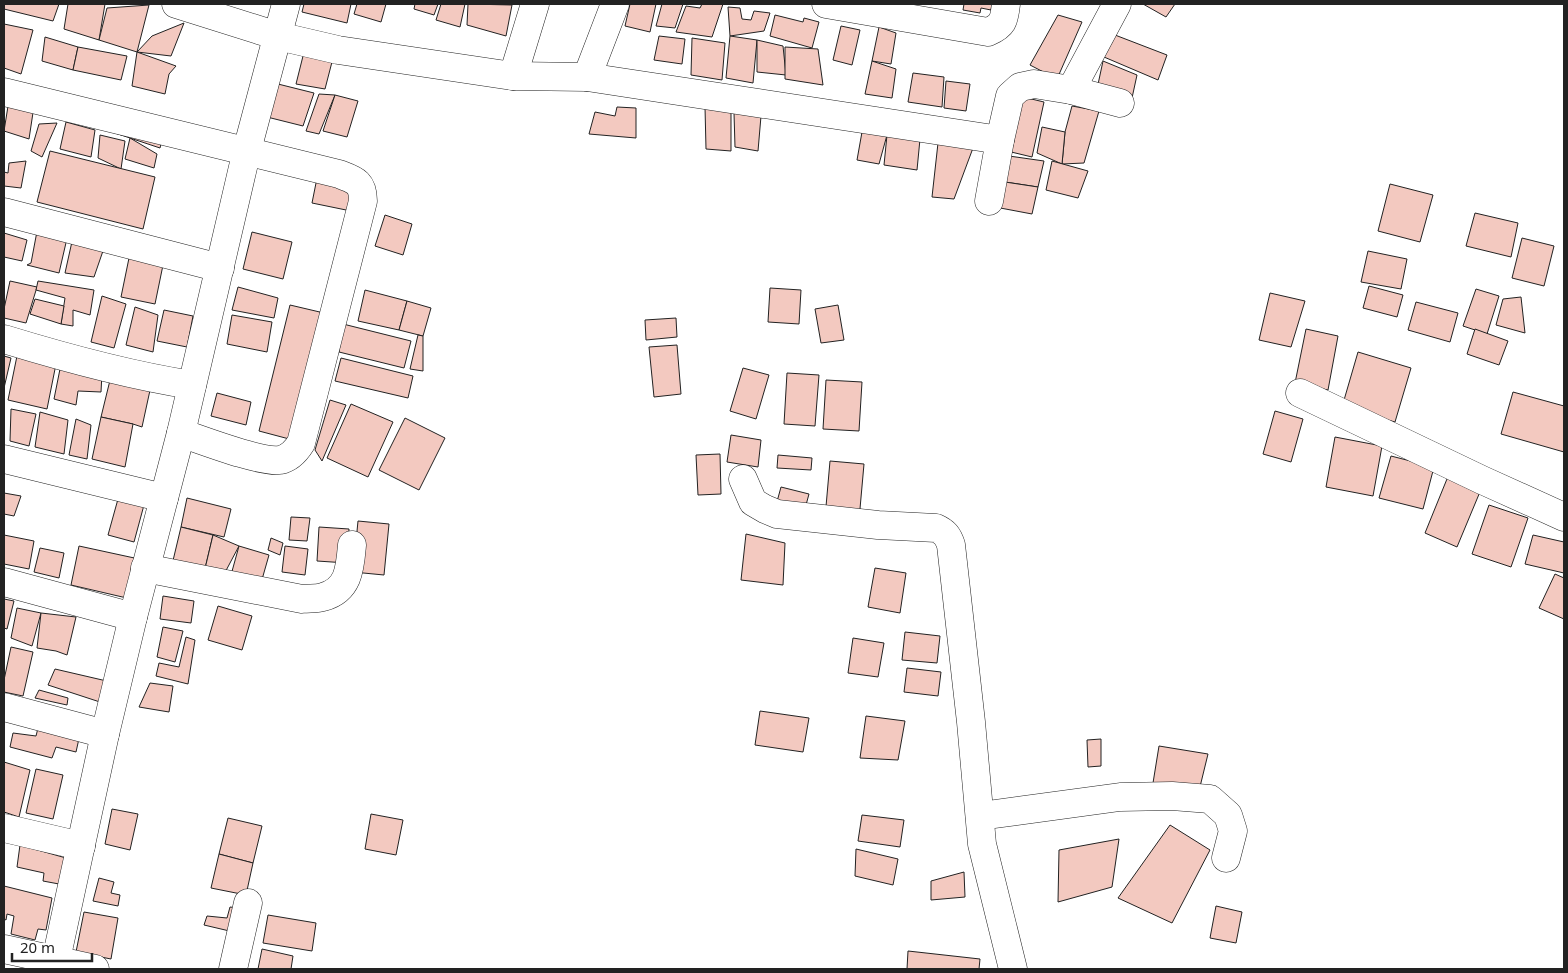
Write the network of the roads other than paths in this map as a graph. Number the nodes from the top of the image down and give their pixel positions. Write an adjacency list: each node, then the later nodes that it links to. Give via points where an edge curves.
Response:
1 (176, 4): 8 (street)
2 (286, 4): 8 (street)
3 (535, 4): 9 (street)
4 (615, 4): 10 (street)
5 (826, 4): 6 (street, via 988,32 998,28 1004,20)
6 (1006, 4)
7 (1117, 4): 11 (street)
8 (278, 36): 9 (street, via 338,50); 15 (street)
9 (514, 76): 10 (street)
10 (587, 77): 14 (street)
11 (1071, 90): 13 (street); 14 (street, via 1034,84 1020,87 1010,96)
12 (4, 92): 15 (street)
13 (1120, 103)
14 (1000, 140): 16 (street)
15 (247, 150): 18 (street); 22 (street, via 353,178 360,184 363,201 302,444 290,456 269,460)
16 (989, 201)
17 (4, 212): 18 (street)
18 (220, 268): 20 (street)
19 (4, 339): 20 (street, via 152,379)
20 (192, 385): 22 (street)
21 (1300, 393): 26 (street)
22 (181, 433): 25 (street)
23 (4, 459): 25 (street)
24 (743, 479): 33 (street, via 754,502 776,514 936,528 949,538)
25 (164, 498): 28 (street)
26 (1564, 517)
27 (352, 545): 28 (street, via 347,579 336,591 322,598 302,599)
28 (146, 568): 30 (street)
29 (4, 582): 30 (street)
30 (133, 617): 32 (street)
31 (4, 707): 32 (street)
32 (104, 734): 35 (street)
33 (980, 816): 36 (street, via 1120,797 1210,799 1228,815 1233,831); 42 (street, via 982,844)
34 (4, 828): 35 (street)
35 (81, 846): 39 (street)
36 (1226, 858)
37 (248, 903): 41 (street)
38 (4, 949): 39 (street)
39 (55, 965): 40 (street)
40 (95, 969)
41 (233, 969)
42 (1012, 969)

